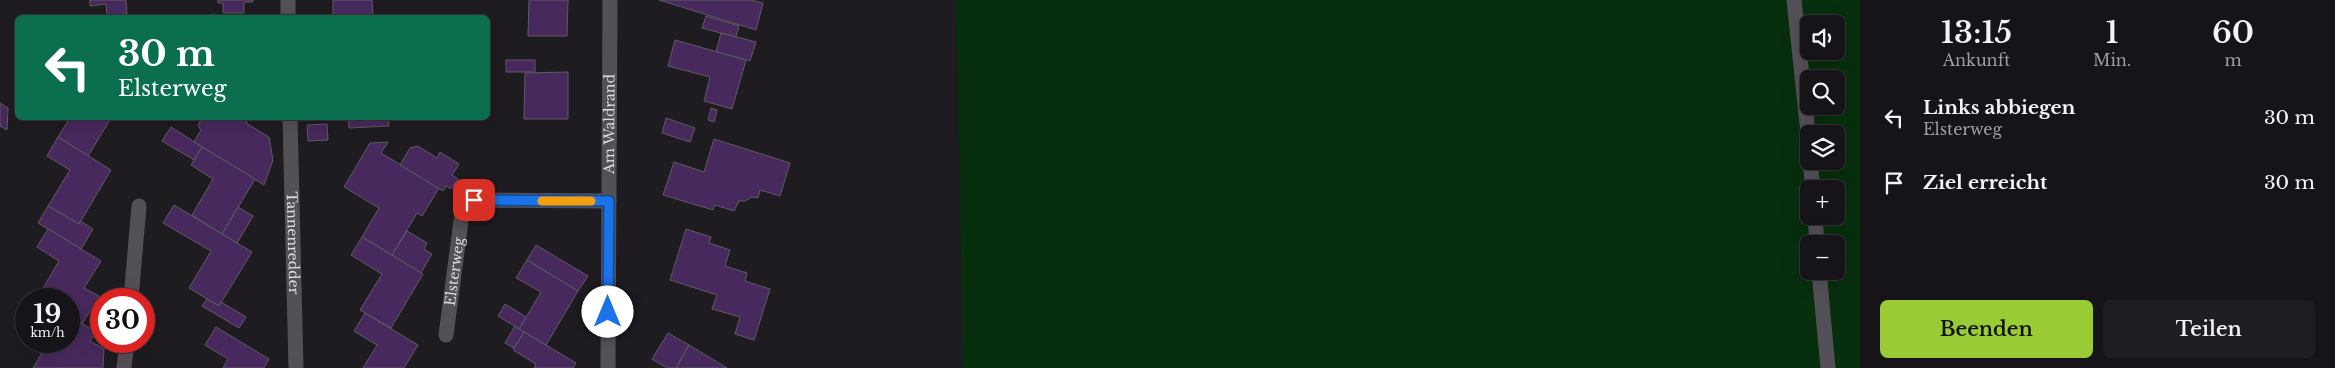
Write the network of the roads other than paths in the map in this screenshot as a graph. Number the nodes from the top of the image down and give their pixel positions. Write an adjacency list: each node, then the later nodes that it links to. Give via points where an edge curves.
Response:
1 (288, 0): 4 (street)
2 (610, 0): 7 (street, Am Waldrand)
3 (1794, 0): 6 (street)
4 (288, 15)
5 (290, 120): 14 (street, Tannenredder)
6 (1807, 125)
7 (609, 201): 11 (street, Elsterweg, via 474,200 463,206); 15 (street, Am Waldrand)
8 (139, 206): 10 (street)
9 (1821, 280): 16 (street)
10 (132, 288)
11 (446, 335)
12 (126, 353): 13 (street)
13 (124, 368)
14 (296, 368)
15 (608, 368)
16 (1828, 368)

